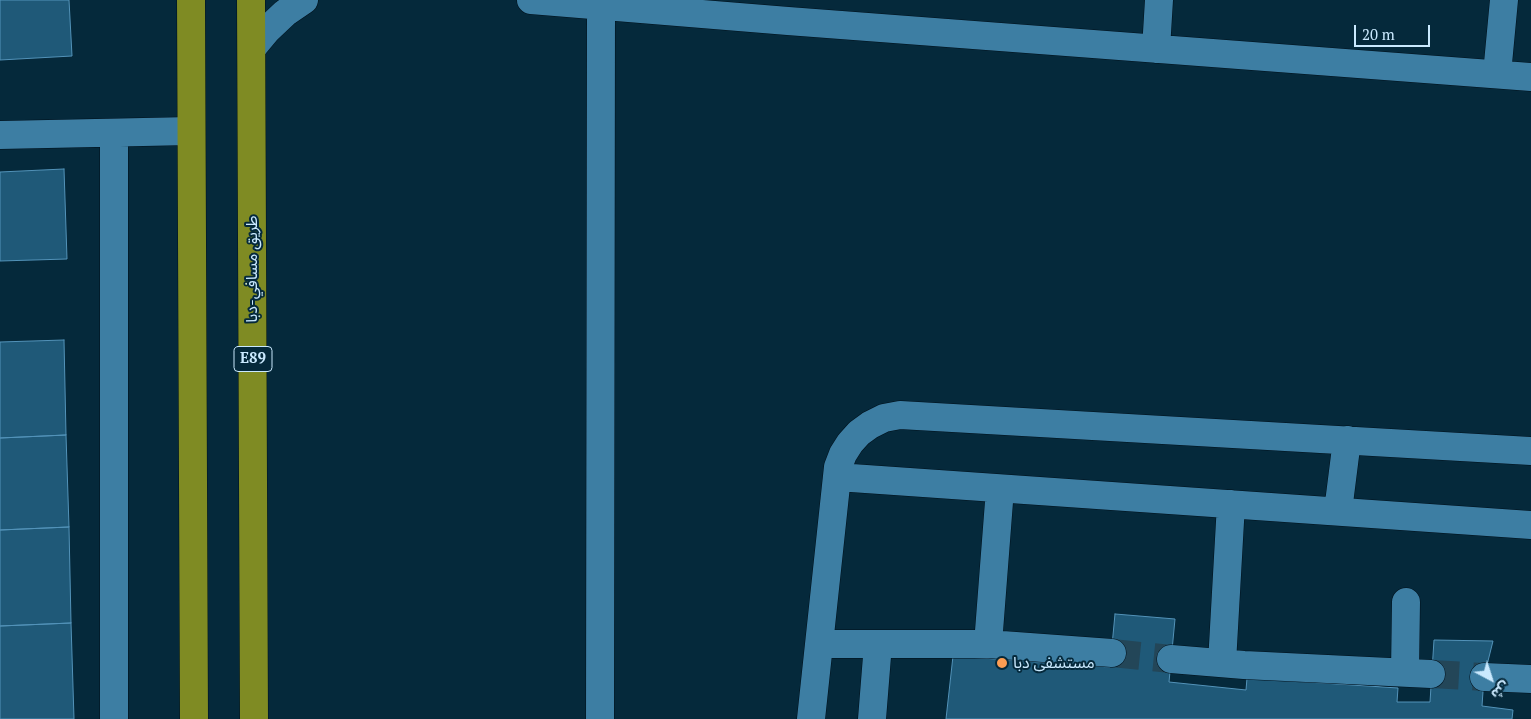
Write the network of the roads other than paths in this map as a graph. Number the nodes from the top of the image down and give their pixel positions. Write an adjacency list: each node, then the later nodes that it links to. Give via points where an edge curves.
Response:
1 (191, 0): 13 (highway)
2 (251, 0): 9 (highway, طريق مسافي-دبا / E89)
3 (304, 0): 9 (street, via 285,13)
4 (1159, 0): 10 (street)
5 (1504, 0): 11 (street)
6 (545, 1): 7 (street)
7 (601, 6): 8 (street); 35 (street)
8 (789, 11): 10 (street)
9 (252, 48): 34 (highway, طريق مسافي-دبا / E89)
10 (1156, 49): 11 (street)
11 (1497, 74): 12 (street)
12 (1531, 77)
13 (191, 131): 14 (street); 33 (highway)
14 (114, 133): 15 (street); 32 (street)
15 (0, 136)
16 (1347, 440): 17 (street); 18 (street, via 900,415 884,418 860,433 843,454); 21 (street)
17 (1531, 451)
18 (837, 477): 19 (street); 24 (street)
19 (1000, 489): 20 (street); 26 (street)
20 (1231, 504): 21 (street); 29 (street)
21 (1338, 511): 22 (street)
22 (1531, 524)
23 (1406, 602): 29 (street, via 1418,673)
24 (819, 644): 25 (street); 36 (street)
25 (878, 644): 26 (street); 37 (street)
26 (988, 644): 27 (street)
27 (1112, 653)
28 (1171, 659): 29 (street)
29 (1222, 663)
30 (1484, 678): 31 (street)
31 (1531, 680)
32 (114, 719)
33 (194, 719)
34 (254, 719)
35 (600, 719)
36 (811, 719)
37 (872, 719)

